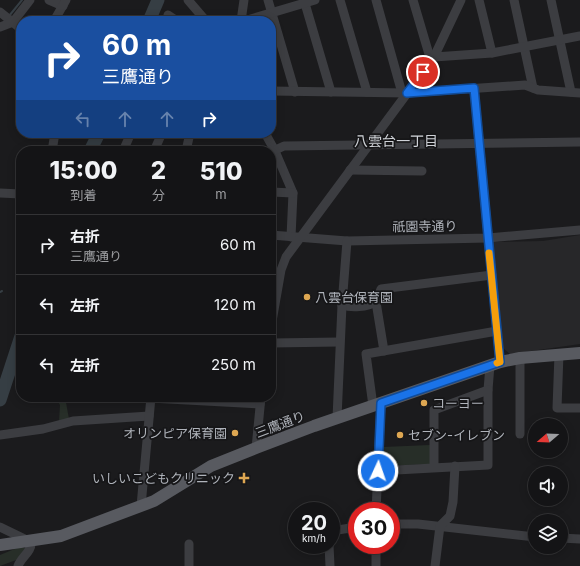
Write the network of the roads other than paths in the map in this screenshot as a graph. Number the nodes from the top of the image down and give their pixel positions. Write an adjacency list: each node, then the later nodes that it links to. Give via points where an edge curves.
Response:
1 (30, 0): 18 (street)
2 (49, 0): 15 (street)
3 (188, 0): 20 (street)
4 (244, 0): 21 (street)
5 (268, 0): 17 (street)
6 (315, 0): 14 (street)
7 (340, 0): 39 (street)
8 (376, 0): 40 (street)
9 (461, 0): 33 (street)
10 (479, 0): 32 (street)
11 (514, 0): 31 (street)
12 (551, 0): 30 (street)
13 (416, 1): 33 (street)
14 (305, 2): 17 (street); 38 (street)
15 (64, 3): 19 (street)
16 (0, 12): 25 (street)
17 (272, 13): 22 (street); 23 (street)
18 (18, 16)
19 (57, 16)
20 (202, 16)
21 (243, 16)
22 (261, 16)
23 (273, 16)
24 (16, 18): 25 (street)
25 (13, 22): 26 (street); 27 (street)
26 (16, 25)
27 (0, 27)
28 (276, 27): 37 (street)
29 (580, 36): 30 (street)
30 (560, 40): 31 (street); 41 (street)
31 (524, 47): 32 (street); 35 (street)
32 (492, 53): 33 (street)
33 (432, 59): 40 (street)
34 (474, 88): 35 (street); 40 (street); 43 (street)
35 (533, 88): 41 (street)
36 (276, 91): 37 (street)
37 (295, 92): 38 (street)
38 (331, 92): 39 (street)
39 (367, 92): 40 (street)
40 (405, 93): 44 (street)
41 (576, 93)
42 (580, 142): 43 (street)
43 (478, 143): 44 (street); 56 (street)
44 (369, 145): 45 (street, via 284,146); 47 (street)
45 (276, 150)
46 (276, 157): 51 (street)
47 (350, 170): 48 (street); 55 (street)
48 (422, 171)
49 (276, 192): 51 (street)
50 (0, 193): 52 (street)
51 (293, 193): 55 (street)
52 (16, 194)
53 (580, 230): 56 (street, 祇園寺通り)
54 (276, 236): 55 (street, 祇園寺通り)
55 (296, 238): 57 (street, 祇園寺通り); 59 (street)
56 (488, 238): 57 (street, 祇園寺通り); 58 (street)
57 (347, 241): 61 (street)
58 (492, 275): 60 (street, via 381,289); 62 (street)
59 (276, 284)
60 (376, 302): 61 (street, via 372,305); 65 (street)
61 (342, 305): 64 (street)
62 (497, 331): 65 (street); 69 (street)
63 (276, 342): 64 (street)
64 (340, 342): 76 (street)
65 (384, 351): 73 (street, via 366,354)
66 (580, 353): 67 (main road, 三鷹通り)
67 (559, 354): 68 (main road, 三鷹通り); 74 (street, via 557,408)
68 (520, 358): 69 (main road, 三鷹通り); 77 (street)
69 (495, 363): 70 (street); 73 (main road, 三鷹通り)
70 (488, 390): 80 (street, via 488,465); 81 (street, via 434,410)
71 (150, 402): 75 (street)
72 (260, 402): 79 (street)
73 (377, 405): 76 (main road, 三鷹通り); 82 (street)
74 (580, 408)
75 (149, 416): 78 (street, via 73,421 43,430); 84 (street)
76 (337, 418): 79 (main road, 三鷹通り)
77 (520, 434)
78 (2, 435)
79 (256, 448): 84 (main road, 三鷹通り, via 211,466 154,501)
80 (455, 466): 81 (street); 86 (street, via 450,516)
81 (434, 467): 82 (street)
82 (378, 471): 83 (street)
83 (376, 502)
84 (141, 506): 91 (main road, 三鷹通り, via 61,536)
85 (400, 524): 86 (street)
86 (440, 526): 88 (street); 100 (street)
87 (0, 527): 91 (street)
88 (528, 536)
89 (568, 538): 90 (street)
90 (580, 539)
91 (31, 542): 93 (main road, 三鷹通り); 96 (street, via 31,548 19,561)
92 (189, 544): 97 (street)
93 (0, 545)
94 (329, 554): 98 (street)
95 (376, 554): 99 (street)
96 (18, 566)
97 (189, 566)
98 (330, 566)
99 (376, 566)
100 (435, 566)

